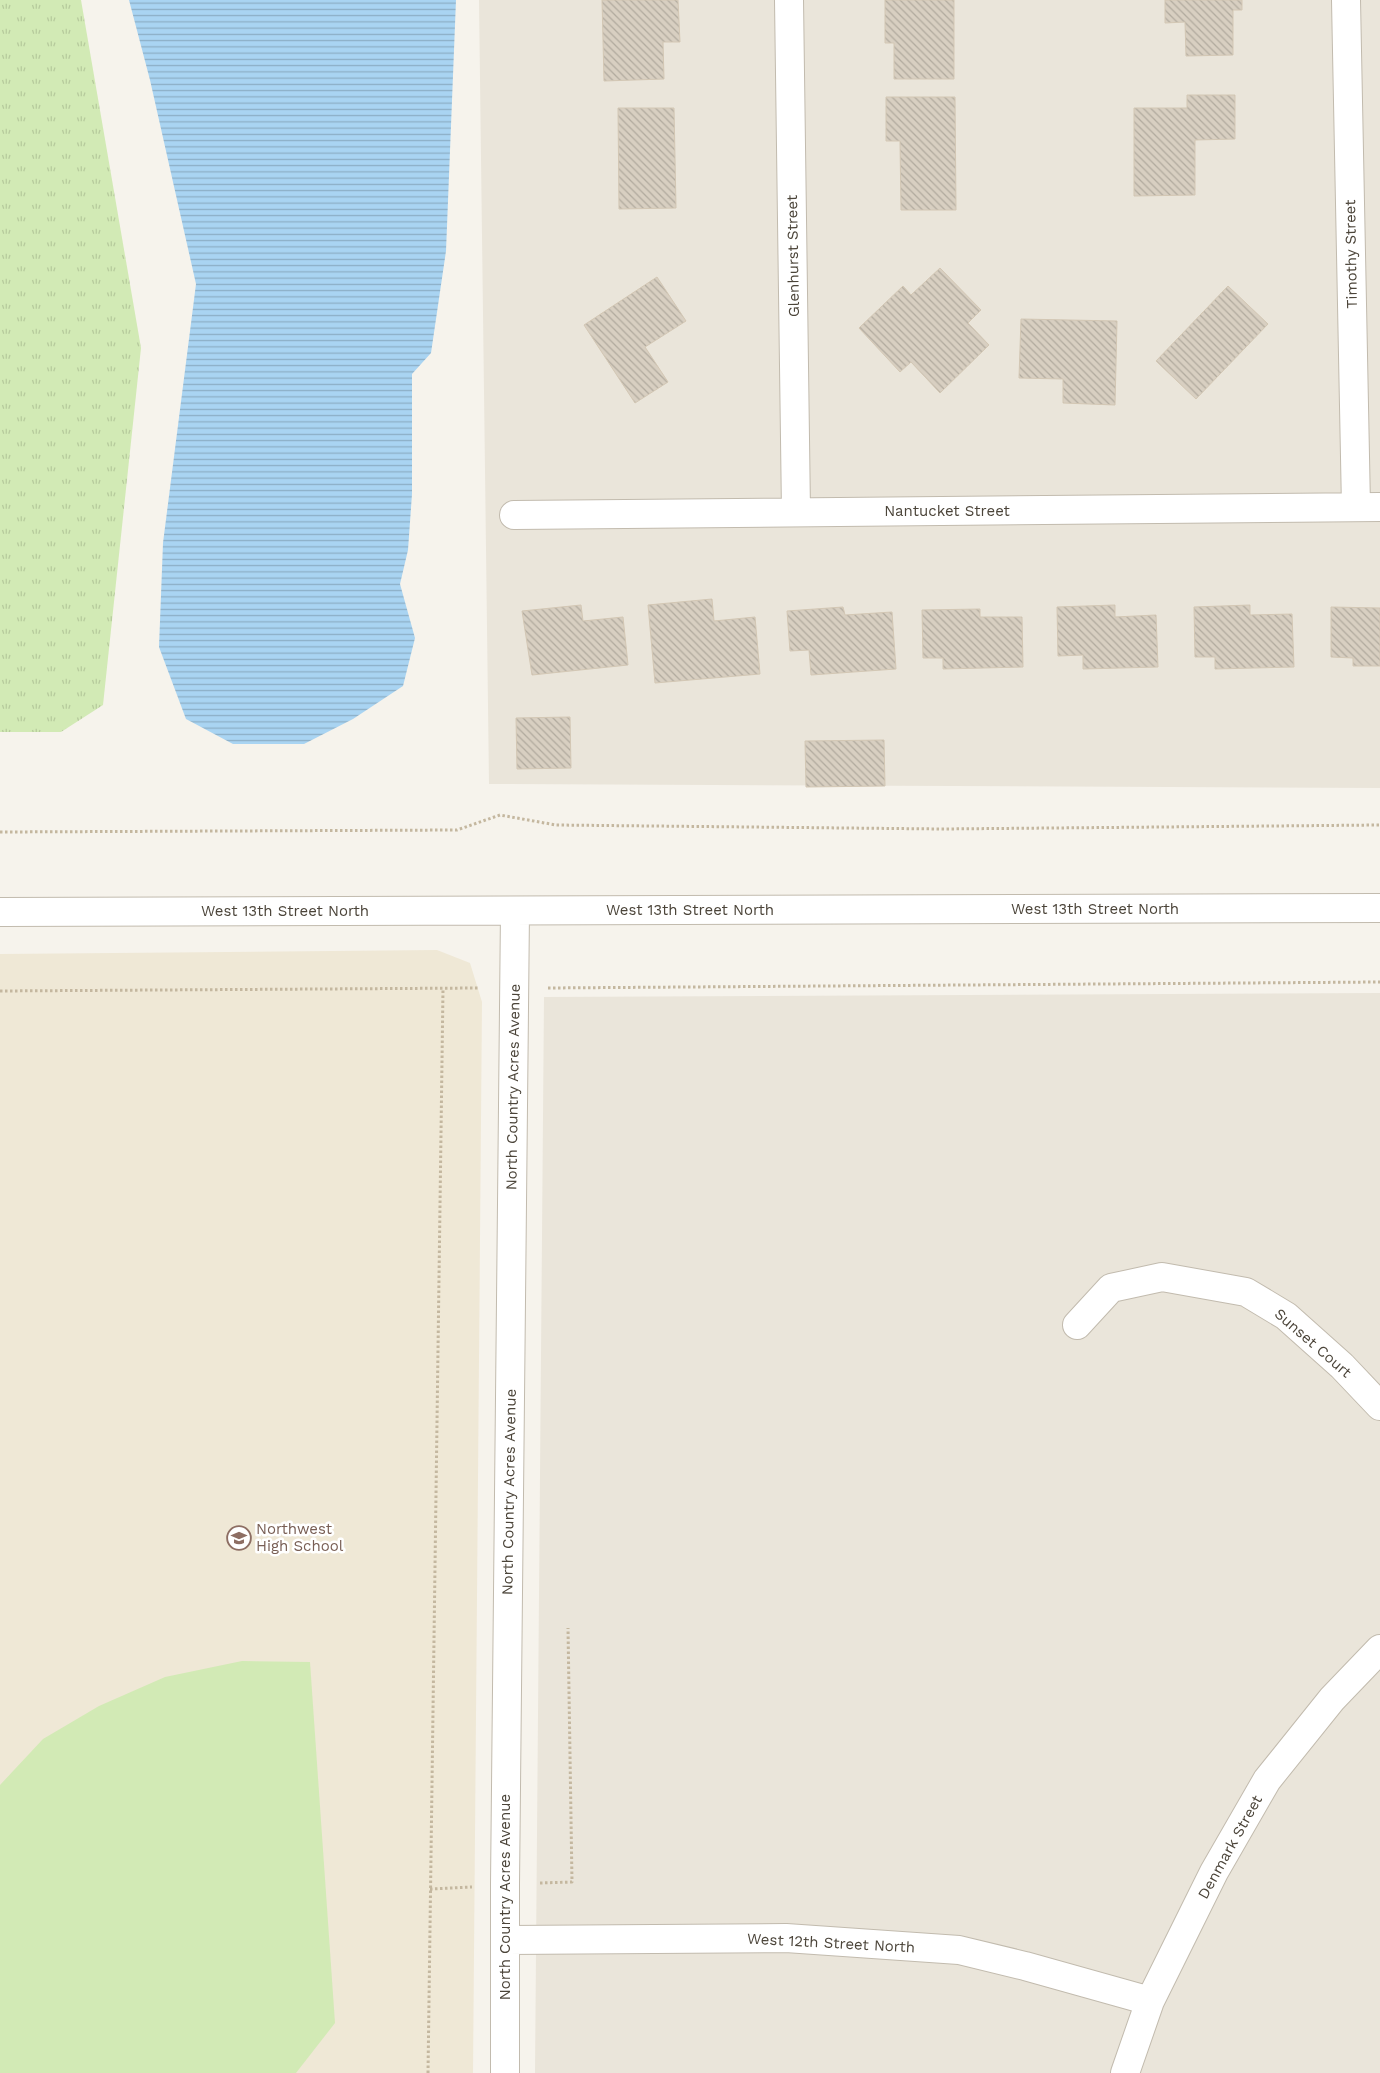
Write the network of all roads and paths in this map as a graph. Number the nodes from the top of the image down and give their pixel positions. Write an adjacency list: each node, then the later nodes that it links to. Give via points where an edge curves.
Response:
1 (789, 0): 4 (street, Glenhurst Street)
2 (1346, 0): 3 (street, Timothy Street)
3 (1368, 507): 4 (street, Nantucket Street)
4 (796, 512): 5 (street, Nantucket Street)
5 (514, 514)
6 (1380, 826): 7 (path, via 725,827 556,824 500,815 456,830)
7 (0, 832)
8 (1380, 908): 9 (street, West 13th Street North)
9 (515, 911): 10 (street, West 13th Street North); 13 (street, North Country Acres Avenue)
10 (0, 912)
11 (1380, 982): 13 (path)
12 (443, 988): 13 (path); 14 (path); 20 (path)
13 (514, 988): 19 (street, North Country Acres Avenue)
14 (0, 991)
15 (1077, 1325): 16 (street, Sunset Court, via 1111,1288 1162,1277 1246,1292 1286,1316 1342,1366)
16 (1380, 1406)
17 (568, 1628): 19 (path, via 572,1882)
18 (1380, 1649): 22 (street, Denmark Street, via 1332,1699 1267,1780 1214,1872)
19 (505, 1885): 20 (path); 21 (street, North Country Acres Avenue)
20 (430, 1889): 23 (path)
21 (506, 1940): 22 (street, West 12th Street North, via 786,1938 959,1950); 24 (street, North Country Acres Avenue)
22 (1150, 2001): 25 (street, Denmark Street)
23 (428, 2073)
24 (505, 2073)
25 (1125, 2073)

